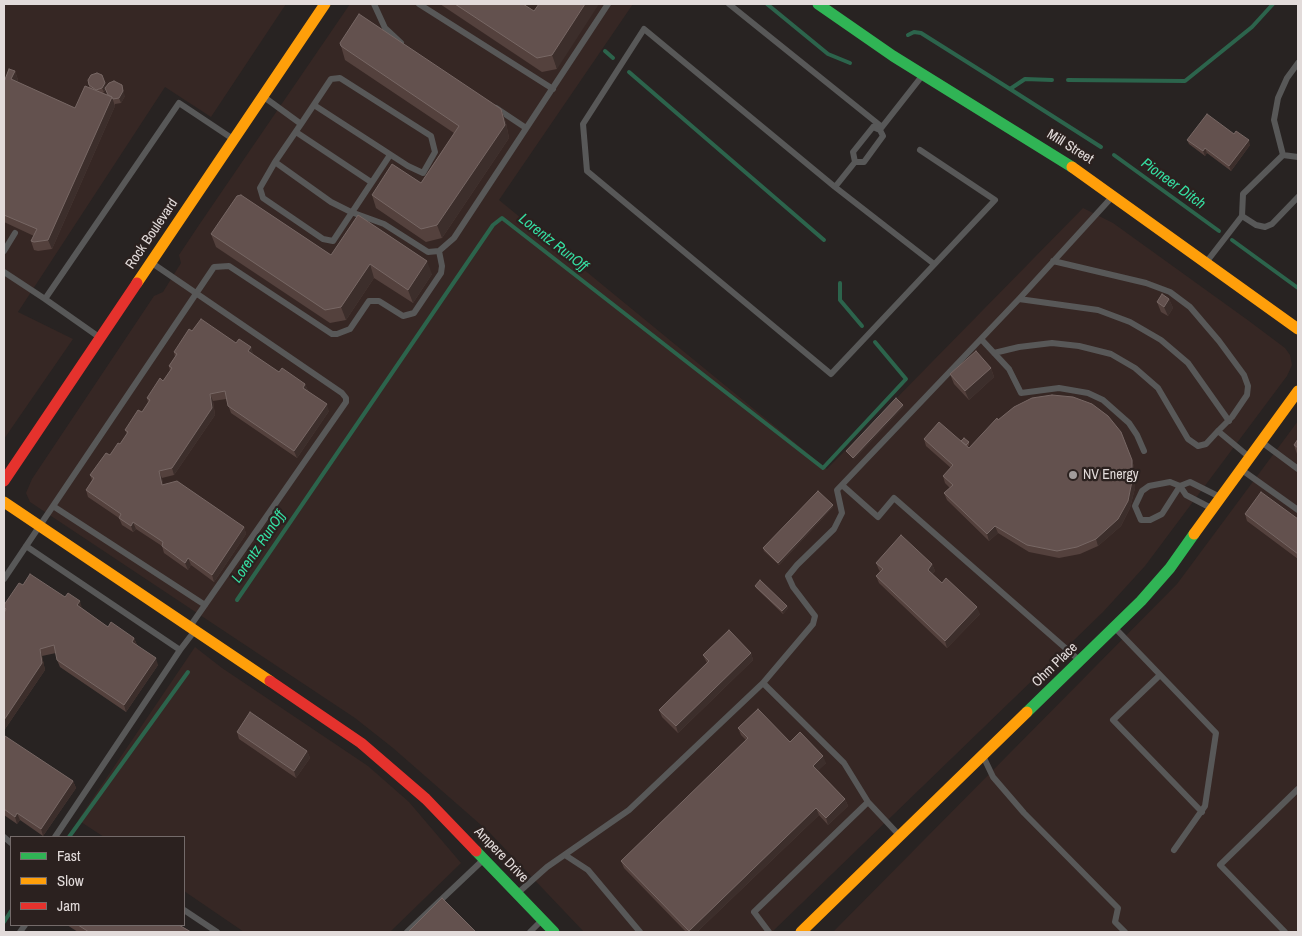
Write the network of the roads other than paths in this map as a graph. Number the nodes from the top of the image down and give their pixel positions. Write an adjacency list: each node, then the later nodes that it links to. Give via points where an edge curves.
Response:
1 (325, 4): 11 (street, Rock Boulevard)
2 (374, 4): 7 (lane, via 385,28)
3 (420, 4): 10 (lane)
4 (608, 4): 10 (lane)
5 (730, 4): 16 (lane)
6 (818, 4): 9 (street, Mill Street)
7 (404, 45)
8 (1298, 63): 21 (lane, via 1278,98 1274,120)
9 (923, 75): 16 (lane); 27 (street, Mill Street)
10 (553, 88): 15 (lane)
11 (262, 96): 14 (lane); 18 (street, Rock Boulevard)
12 (490, 103): 15 (lane)
13 (314, 105): 14 (lane); 20 (lane); 20 (lane, via 331,79 340,78 431,136 435,152 423,173)
14 (301, 124): 17 (lane)
15 (526, 128): 32 (lane, via 454,238)
16 (881, 129): 24 (lane, via 883,136 864,162); 24 (lane, via 873,127 853,152)
17 (296, 132): 23 (lane); 25 (lane)
18 (234, 139): 36 (street, Rock Boulevard); 40 (lane, via 179,104)
19 (920, 150): 37 (lane, via 995,200)
20 (390, 155): 25 (lane)
21 (1283, 155): 22 (lane); 30 (lane, via 1242,194)
22 (1298, 157)
23 (275, 162): 29 (lane, via 331,202); 29 (lane, via 260,188 263,198 323,239 333,241)
24 (855, 162): 26 (lane)
25 (371, 182): 29 (lane)
26 (835, 187): 37 (lane); 37 (lane, via 644,30 583,124 587,171 831,374)
27 (1115, 194): 34 (lane); 35 (street, Mill Street)
28 (1298, 197): 30 (lane, via 1265,227)
29 (351, 212): 32 (lane, via 384,224 428,252)
30 (1242, 216): 35 (lane)
31 (15, 233): 33 (lane)
32 (439, 251): 39 (lane, via 440,273 414,312 403,316 379,301 369,301 350,329 336,334 229,266 214,268)
33 (4, 252)
34 (1054, 261): 41 (lane); 47 (lane, via 1146,283 1170,292 1190,307 1244,375 1248,386 1247,395)
35 (1207, 261): 42 (street, Mill Street)
36 (151, 262): 39 (lane); 43 (street, Rock Boulevard)
37 (934, 264)
38 (4, 272): 40 (lane)
39 (196, 293): 59 (lane); 65 (lane, via 346,398)
40 (45, 299): 43 (lane)
41 (1019, 299): 44 (lane); 47 (lane, via 1098,310 1138,326 1188,363)
42 (1298, 329)
43 (100, 337): 54 (street, Rock Boulevard)
44 (981, 339): 45 (lane); 55 (lane)
45 (994, 353): 48 (lane, via 1019,346 1052,343 1111,354 1135,368 1158,388 1188,439 1198,446 1206,444); 50 (lane, via 1009,369 1021,392 1073,389 1103,400 1128,423)
46 (1298, 391): 49 (street, Ohm Place)
47 (1228, 421): 48 (lane)
48 (1218, 431): 51 (lane)
49 (1262, 442): 51 (street, Ohm Place); 52 (lane)
50 (1144, 451)
51 (1250, 457): 53 (street, Ohm Place)
52 (1298, 468)
53 (1242, 469): 57 (street, Ohm Place); 61 (lane)
54 (4, 481)
55 (842, 485): 69 (lane, via 878,516 894,498); 71 (lane, via 837,490 842,513 834,529 788,576 793,588 815,616 813,624)
56 (1180, 486): 56 (lane, via 1170,482 1148,486 1142,491 1135,506 1141,520 1162,514); 57 (lane, via 1190,482); 60 (lane, via 1186,495)
57 (1221, 497): 60 (street, Ohm Place)
58 (4, 502): 62 (street, Ampere Drive)
59 (53, 506): 62 (lane); 65 (lane)
60 (1212, 509): 66 (street, Ohm Place, via 1170,568)
61 (1298, 510)
62 (40, 526): 63 (lane); 67 (street, Ampere Drive)
63 (26, 546): 64 (lane); 68 (lane)
64 (4, 579)
65 (205, 605): 67 (lane)
66 (1114, 628): 69 (street, Ohm Place); 70 (lane)
67 (192, 629): 68 (lane); 80 (street, Ampere Drive, via 361,742 426,799)
68 (180, 650): 76 (lane)
69 (1080, 661): 72 (street, Ohm Place)
70 (1160, 675): 75 (lane, via 1216,733); 75 (lane, via 1113,720)
71 (763, 683): 74 (lane, via 844,763); 79 (lane, via 629,810)
72 (983, 755): 77 (street, Ohm Place); 91 (lane, via 993,777 1024,813 1118,908 1114,922)
73 (1298, 789): 92 (lane, via 1220,865)
74 (868, 802): 77 (lane); 89 (lane, via 754,912)
75 (1202, 812): 78 (lane)
76 (56, 836)
77 (900, 836): 90 (street, Ohm Place)
78 (1174, 850)
79 (565, 855): 81 (lane); 88 (lane, via 588,870)
80 (484, 858): 81 (street, Ampere Drive); 85 (lane)
81 (517, 894): 83 (street, Ampere Drive)
82 (185, 911): 84 (lane)
83 (542, 920): 86 (lane); 87 (street, Ampere Drive)
84 (217, 932)
85 (407, 932)
86 (530, 932)
87 (554, 932)
88 (640, 932)
89 (769, 932)
90 (801, 932)
91 (1125, 932)
92 (1285, 932)

